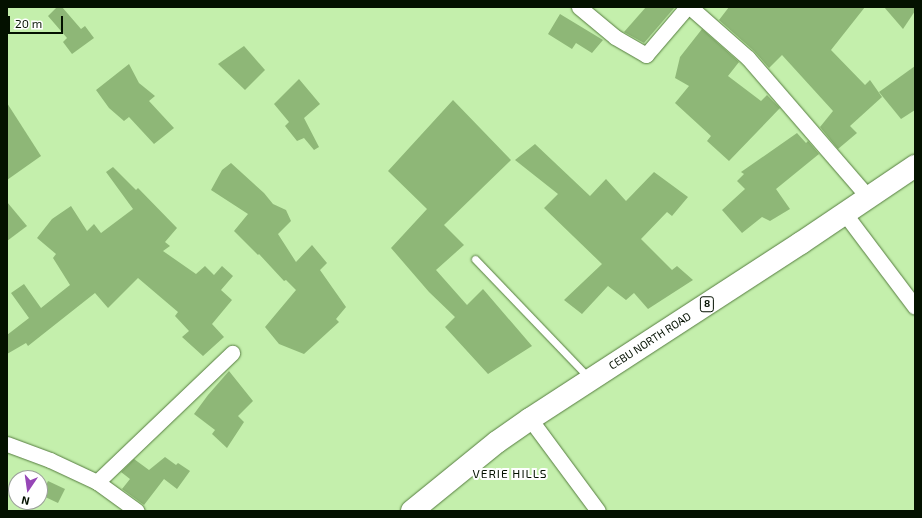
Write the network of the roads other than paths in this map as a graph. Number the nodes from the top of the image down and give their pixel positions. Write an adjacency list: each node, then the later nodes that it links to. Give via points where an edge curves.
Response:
1 (579, 7): 2 (street, via 615,37 646,55)
2 (687, 7)
3 (690, 7): 5 (street, via 748,58)
4 (915, 166): 5 (main road, CEBU NORTH ROAD / 8)
5 (869, 198): 6 (main road, CEBU NORTH ROAD / 8)
6 (845, 214): 8 (street); 10 (main road, CEBU NORTH ROAD / 8)
7 (475, 259): 10 (lane)
8 (915, 307)
9 (232, 353): 13 (street)
10 (590, 380): 11 (main road, CEBU NORTH ROAD / 8)
11 (530, 419): 15 (main road, CEBU NORTH ROAD / 8, via 497,442); 16 (street)
12 (7, 444): 13 (street)
13 (97, 482): 14 (street)
14 (137, 511)
15 (412, 511)
16 (598, 511)

